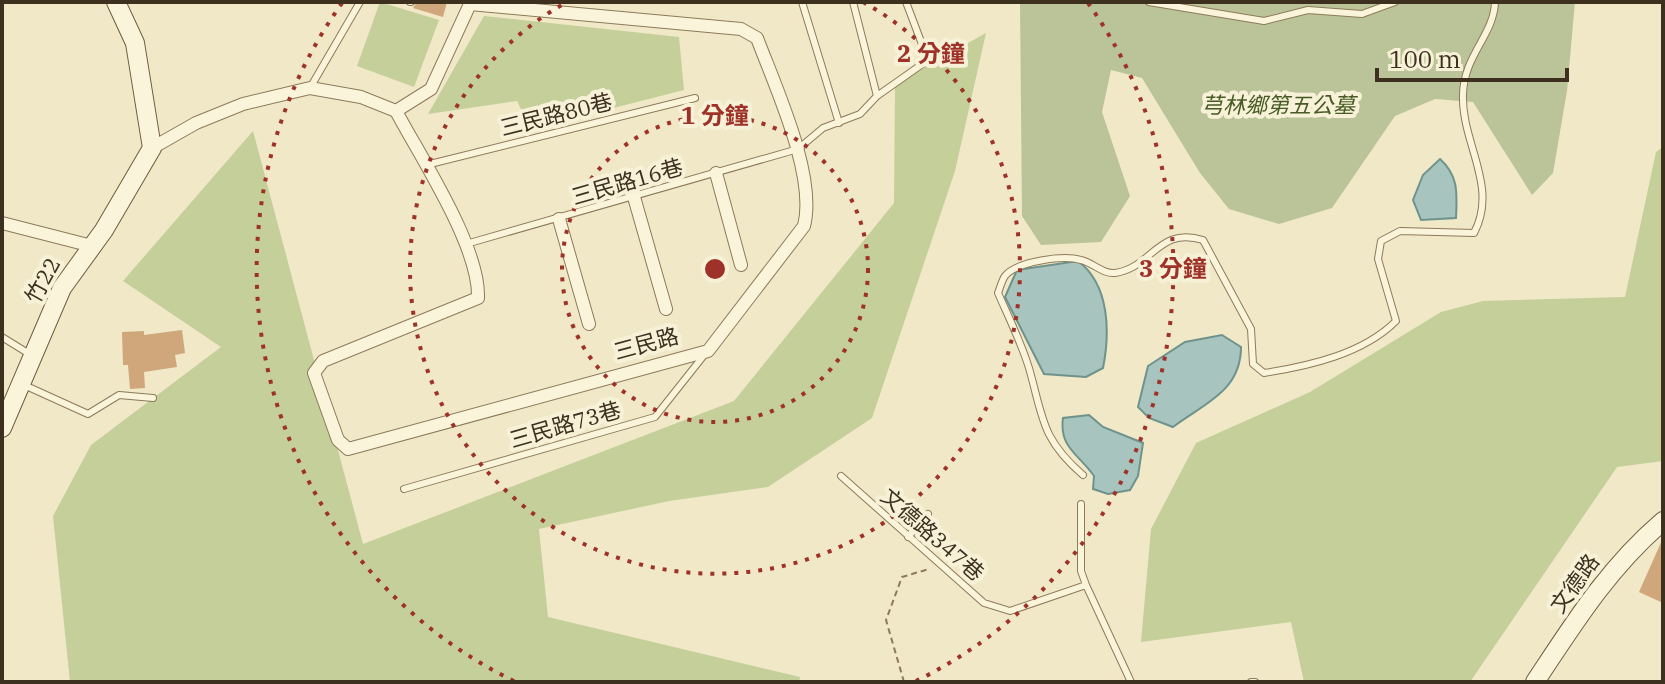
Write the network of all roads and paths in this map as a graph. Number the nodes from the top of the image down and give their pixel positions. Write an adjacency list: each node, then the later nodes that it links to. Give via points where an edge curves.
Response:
1 (116, 2): 14 (street, via 139,57)
2 (360, 2): 9 (lane)
3 (802, 2): 13 (lane)
4 (853, 2): 10 (lane)
5 (906, 2): 10 (lane, 三民路16巷, via 928,60)
6 (1149, 2): 7 (lane, via 1264,21 1308,10 1362,14)
7 (1395, 2)
8 (1495, 2): 32 (lane, via 1486,33 1465,69 1463,98 1484,215 1474,233 1400,231 1381,241 1378,259 1396,321 1384,333 1326,358 1264,373 1253,364 1251,329 1203,240 1188,235 1170,239 1116,273 1078,259 1020,266 1005,276 998,293 1028,366 1044,431)
9 (310, 88): 12 (street, via 361,97); 14 (street, via 243,104)
10 (877, 96): 13 (lane, 三民路16巷, via 860,114)
11 (695, 98): 16 (lane, 三民路80巷)
12 (396, 111): 15 (street, 三民路, via 431,89 470,4 741,29 757,38); 16 (street, 三民路)
13 (839, 123): 15 (lane, 三民路16巷, via 823,128)
14 (152, 148): 22 (street, 竹22)
15 (798, 149): 17 (lane, 三民路16巷); 27 (street, 三民路, via 807,213 804,226)
16 (426, 165): 21 (street, 三民路)
17 (716, 173): 18 (lane, 三民路16巷); 23 (street)
18 (634, 197): 19 (lane, 三民路16巷); 24 (street)
19 (559, 219): 21 (lane, 三民路16巷); 25 (street)
20 (2, 223): 22 (street)
21 (466, 244): 27 (street, 三民路, via 479,279 478,298 323,361 314,373 338,440 348,449)
22 (92, 246): 28 (street, 竹22 / 竹22, via 62,288)
23 (741, 265)
24 (666, 309)
25 (589, 324)
26 (2, 337): 28 (lane)
27 (708, 351): 34 (lane, 三民路73巷, via 655,417)
28 (31, 355): 29 (street, 竹22 / 竹22)
29 (21, 384): 30 (lane, via 88,414 119,395); 31 (street, 竹22 / 竹22)
30 (153, 398)
31 (2, 428)
32 (1083, 475)
33 (841, 476): 38 (lane, 文德路347巷)
34 (404, 489)
35 (1081, 504): 40 (lane, via 1081,571)
36 (928, 514): 38 (lane)
37 (1663, 521): 43 (street, 文德路, via 1602,581)
38 (908, 537): 39 (lane, 文德路347巷)
39 (942, 565): 40 (lane, 文德路347巷, via 984,603 1010,611); 41 (path, via 902,577 886,620)
40 (1086, 585): 42 (lane)
41 (904, 682)
42 (1131, 682)
43 (1535, 682)

